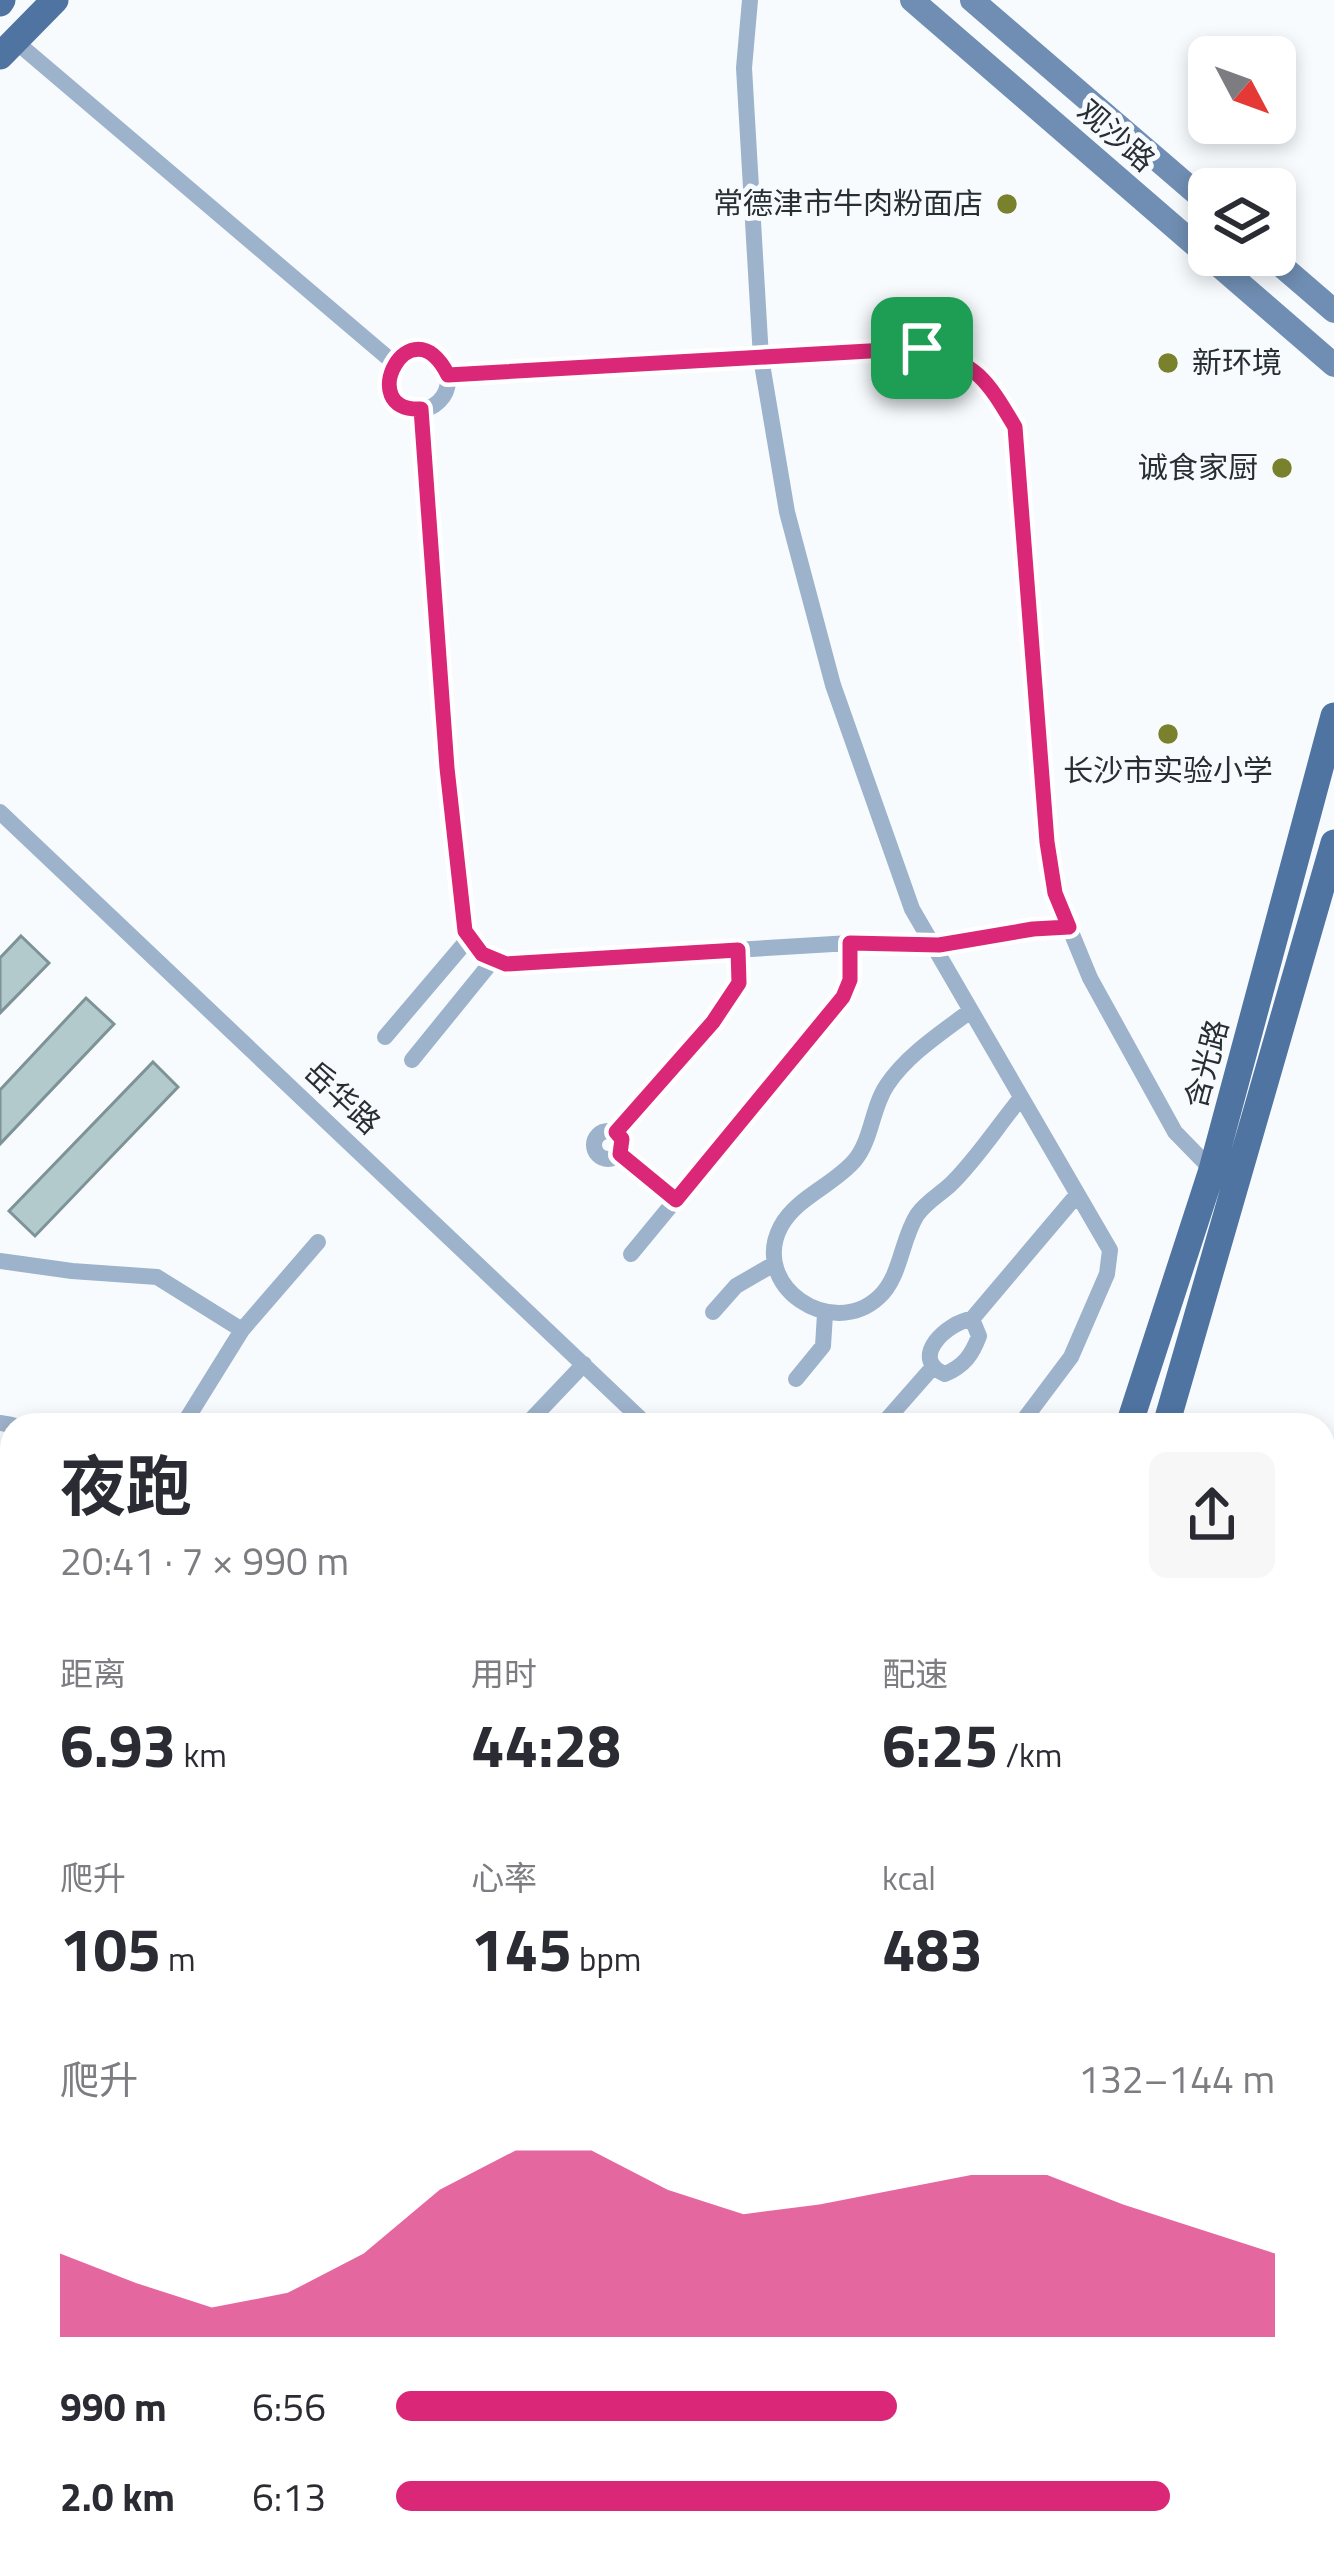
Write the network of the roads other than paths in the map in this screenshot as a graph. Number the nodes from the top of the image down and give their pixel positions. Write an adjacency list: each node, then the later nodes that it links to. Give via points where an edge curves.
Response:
1 (55, 0): 5 (main road)
2 (750, 0): 9 (street, via 744,68)
3 (912, 0): 11 (main road, 观沙路)
4 (972, 0): 6 (main road, 观沙路)
5 (8, 48): 10 (street)
6 (1188, 186)
7 (1293, 276): 8 (main road)
8 (1334, 311)
9 (761, 358): 12 (street); 17 (street, via 922,348 965,361 1015,427 1047,842); 20 (street, via 787,512 832,685)
10 (394, 363): 12 (street, via 423,350 440,358); 13 (street, via 388,385 396,401)
11 (1334, 365)
12 (448, 375): 13 (street, via 445,394)
13 (421, 409): 18 (street, via 447,768)
14 (1334, 716): 27 (main road, 含光路)
15 (0, 812): 38 (street, 岳华路)
16 (1334, 843): 47 (main road, 含光路)
17 (1069, 927): 20 (street); 27 (street, via 1174,1132)
18 (470, 937): 22 (street); 24 (street)
19 (850, 943): 20 (street); 21 (street); 29 (street, via 843,997)
20 (931, 945): 23 (street)
21 (738, 950): 22 (street); 29 (street, via 739,983 713,1022 616,1132 596,1136 595,1151 607,1160 620,1154)
22 (494, 959): 25 (street)
23 (969, 1012): 26 (street); 33 (street, via 887,1085 860,1154 781,1226)
24 (385, 1037)
25 (412, 1060)
26 (1020, 1100): 28 (street); 35 (street, via 921,1209 879,1297 856,1314)
27 (1212, 1170): 46 (main road, 含光路)
28 (1076, 1196): 36 (street); 45 (street, via 1109,1250 1107,1274 1072,1357)
29 (676, 1200): 31 (street)
30 (318, 1242): 37 (street)
31 (631, 1253)
32 (0, 1261): 37 (street, via 157,1277)
33 (774, 1264): 34 (street, via 736,1286); 35 (street, via 795,1298)
34 (713, 1312)
35 (825, 1314): 40 (street, via 823,1346)
36 (972, 1319): 39 (street, via 943,1330 931,1347); 39 (street, via 979,1336 961,1368 945,1374)
37 (242, 1330): 41 (street)
38 (584, 1364): 42 (street); 43 (street, 岳华路)
39 (933, 1367): 44 (street)
40 (796, 1379)
41 (190, 1413)
42 (537, 1413)
43 (634, 1413)
44 (893, 1413)
45 (1029, 1413)
46 (1133, 1413)
47 (1169, 1413)

